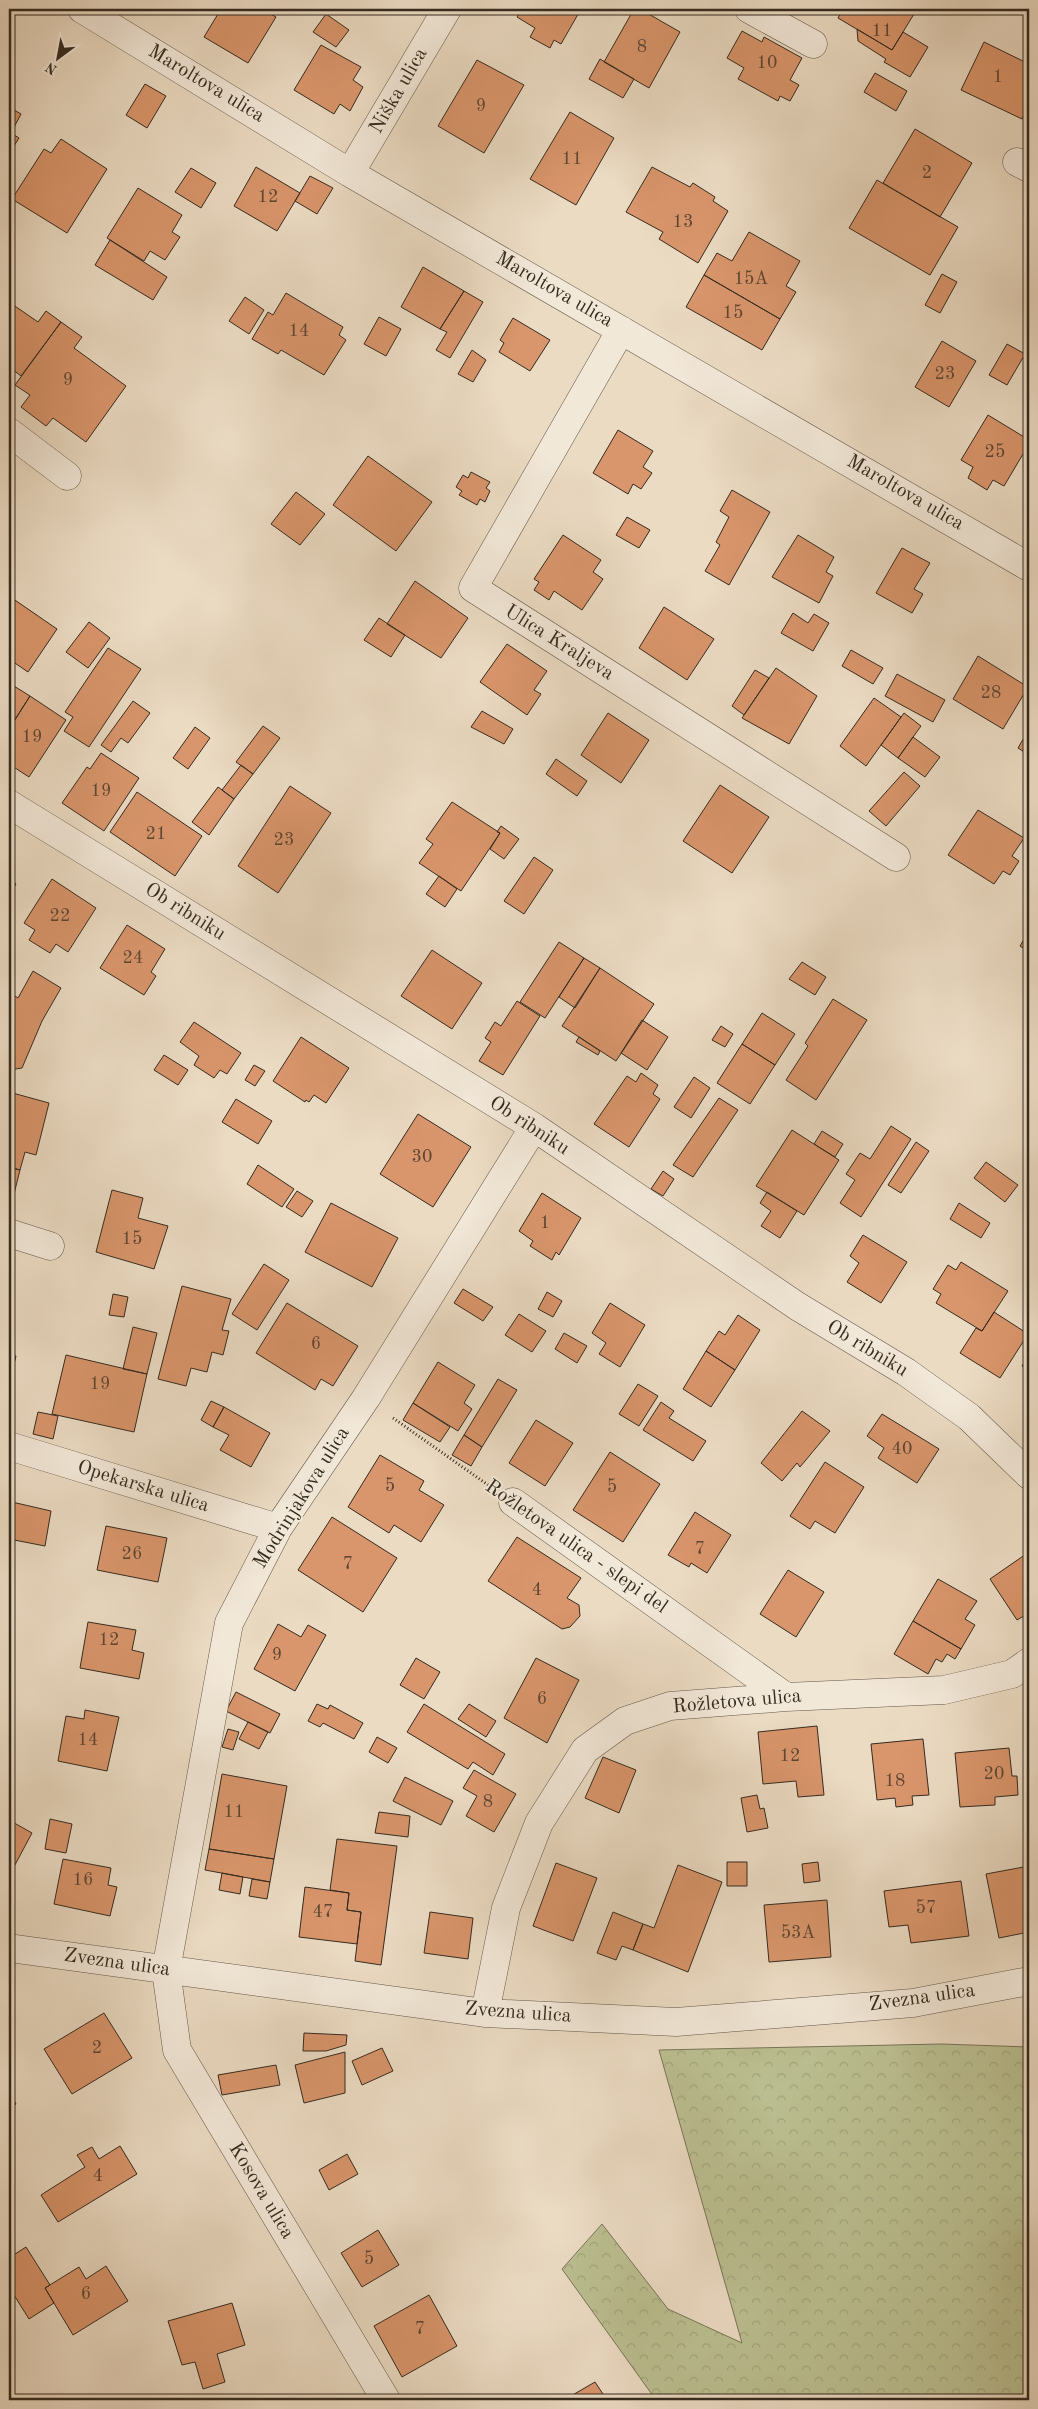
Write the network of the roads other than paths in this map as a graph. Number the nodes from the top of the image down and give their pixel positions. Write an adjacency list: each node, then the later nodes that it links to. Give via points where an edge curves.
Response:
1 (82, 9): 5 (street, Maroltova ulica)
2 (447, 9): 5 (street, Niška ulica)
3 (749, 9): 4 (street)
4 (813, 44)
5 (350, 173): 6 (street, Maroltova ulica)
6 (622, 330): 9 (street, Maroltova ulica); 11 (street, Ulica Kraljeva, via 473,588)
7 (9, 432): 8 (street)
8 (67, 476)
9 (1029, 567)
10 (9, 804): 12 (street, Ob ribniku)
11 (896, 858)
12 (534, 1127): 16 (street, Ob ribniku, via 797,1306 906,1372 969,1417); 18 (street, Modrinjakova ulica, via 366,1398)
13 (9, 1233): 14 (street)
14 (50, 1246)
15 (9, 1446): 18 (street, Opekarska ulica)
16 (1029, 1475)
17 (513, 1502): 20 (street, Rožletova ulica - slepi del)
18 (278, 1528): 22 (street, Modrinjakova ulica, via 229,1623)
19 (1029, 1662): 20 (street, Rožletova ulica, via 1012,1674 944,1690)
20 (786, 1697): 24 (street, Rožletova ulica, via 670,1706 625,1721 585,1750 539,1823 506,1908)
21 (9, 1948): 22 (street, Zvezna ulica)
22 (166, 1970): 24 (street, Zvezna ulica); 25 (street, Kosova ulica, via 177,2050)
23 (1029, 1981): 24 (street, Zvezna ulica, via 913,2003 676,2022)
24 (485, 2013)
25 (386, 2400)

